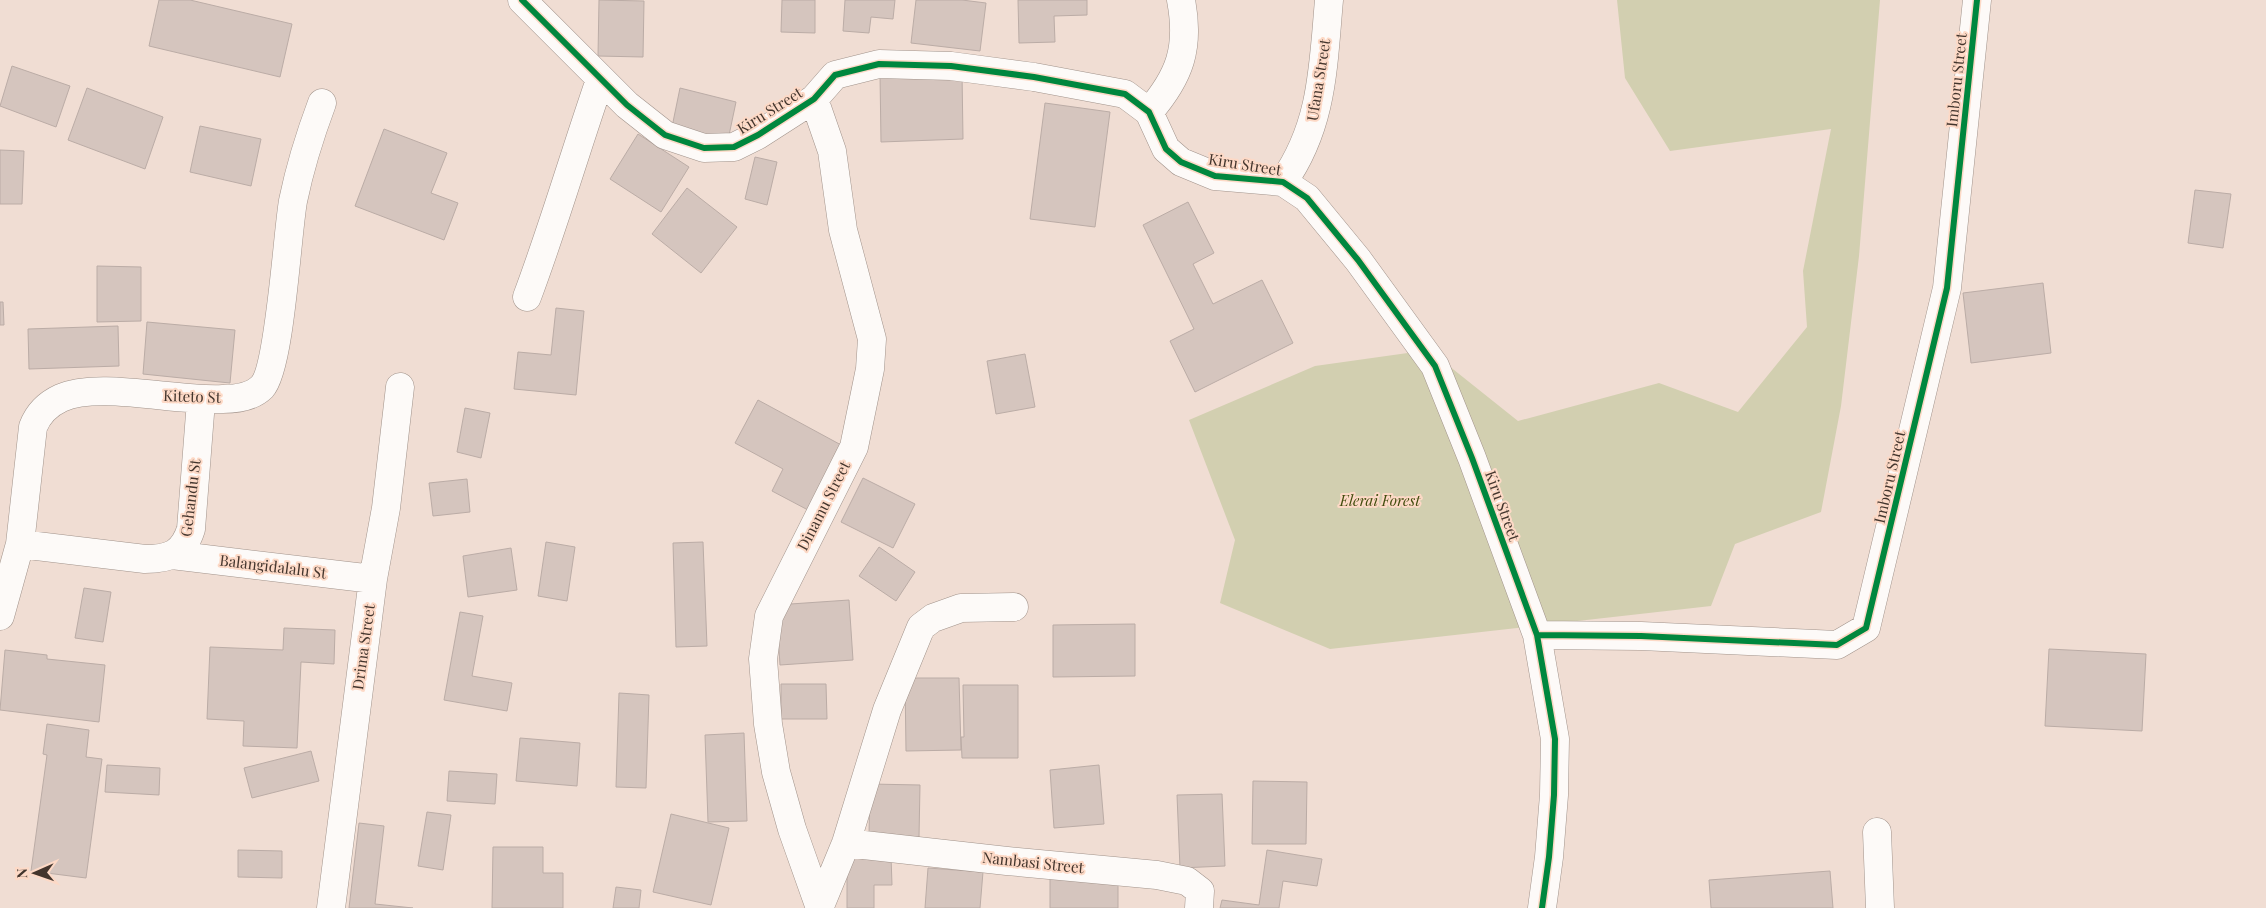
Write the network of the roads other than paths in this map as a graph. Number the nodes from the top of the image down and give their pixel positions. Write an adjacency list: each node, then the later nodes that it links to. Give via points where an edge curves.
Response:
1 (522, 0): 5 (street, Kiru Street)
2 (1181, 0): 8 (street, via 1185,22 1180,62 1167,91)
3 (1329, 0): 9 (street, Ufana Street, via 1316,116 1298,161)
4 (1977, 0): 18 (street, Imboru Street, via 1947,288 1866,628 1837,645)
5 (600, 80): 6 (street, Kiru Street, via 665,135 704,148 734,147); 10 (street)
6 (814, 99): 8 (street, Kiru Street, via 835,75 879,64 951,66 1125,94); 21 (street, Dinamu Street, via 832,151 843,230 872,339 870,369 854,448 769,616 763,659 776,772)
7 (322, 103): 12 (street, Kiteto St, via 306,147 293,203 268,378 262,387 246,396)
8 (1149, 112): 9 (street, Kiru Street, via 1166,149 1181,162 1215,176)
9 (1283, 182): 18 (street, Kiru Street, via 1298,191 1318,211 1435,366)
10 (527, 296)
11 (400, 387): 15 (street, Drima Street, via 386,508)
12 (200, 400): 13 (street, Kiteto St, via 113,392 66,396 45,408 33,427); 14 (street, Gehandu St, via 191,529 183,548)
13 (20, 544): 14 (street, Gehandu St, via 145,560); 17 (street, Kiteto St)
14 (172, 555): 15 (street, Balangidalalu St)
15 (373, 579): 22 (street, Drima Street)
16 (1014, 607): 20 (street, via 961,608 933,618 920,627 887,710)
17 (0, 616)
18 (1537, 635): 24 (street, Kiru Street, via 1555,739 1554,804)
19 (1877, 832): 25 (street)
20 (846, 843): 21 (street); 23 (street, Nambasi Street, via 1157,875 1187,881 1200,891)
21 (820, 907)
22 (331, 908)
23 (1200, 908)
24 (1542, 908)
25 (1880, 908)

